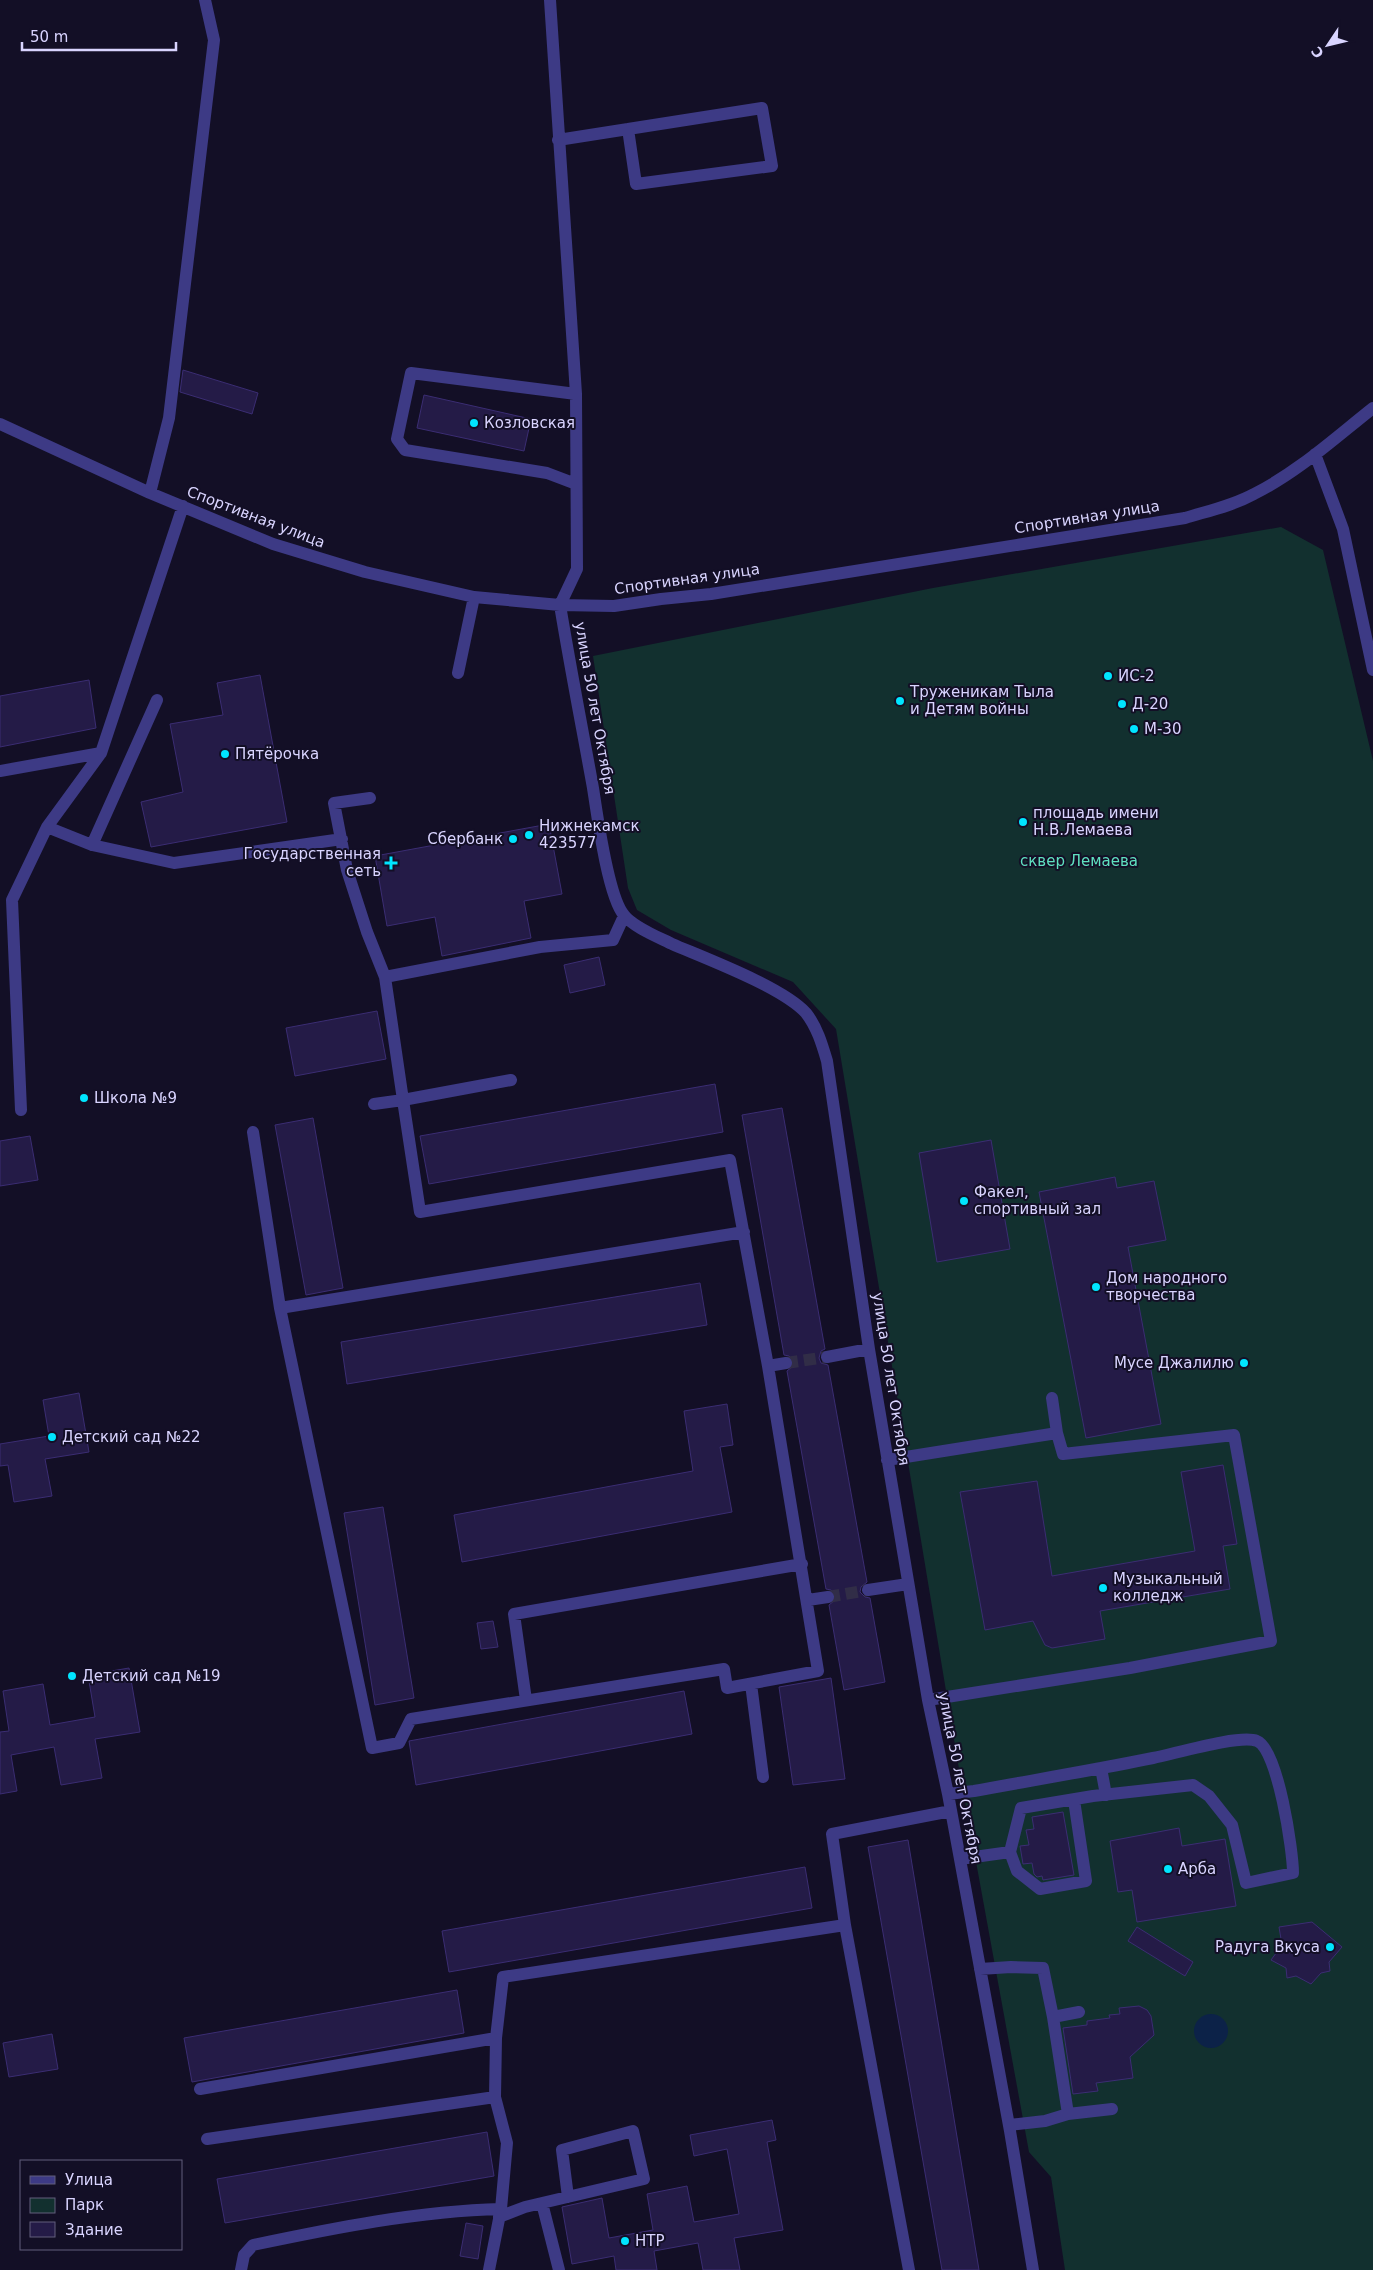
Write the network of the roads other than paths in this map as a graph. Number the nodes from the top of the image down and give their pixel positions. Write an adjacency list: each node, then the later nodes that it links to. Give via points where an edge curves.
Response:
1 (205, 0): 10 (street, via 214,40 169,418)
2 (550, 0): 4 (street)
3 (628, 129): 3 (street, via 762,108 772,166 636,184); 4 (street)
4 (558, 140): 5 (street)
5 (576, 394): 9 (street); 9 (street, via 411,373 397,439 405,450 546,473)
6 (1373, 408): 8 (street, Спортивная улица)
7 (0, 424): 10 (street, Спортивная улица)
8 (1315, 454): 13 (street, Спортивная улица, via 1254,495 1185,518 711,594 614,606); 14 (street, via 1343,530)
9 (576, 484): 13 (street, via 577,569)
10 (150, 493): 11 (street, Спортивная улица)
11 (183, 506): 12 (street, Спортивная улица, via 273,544 338,565); 17 (street)
12 (474, 597): 13 (street, Спортивная улица); 15 (street)
13 (560, 606): 23 (street, улица 50 лет Октября, via 603,846 617,904)
14 (1373, 670)
15 (458, 673)
16 (157, 700): 22 (street)
17 (101, 753): 18 (street); 20 (street)
18 (0, 771)
19 (370, 798): 21 (street, via 334,803)
20 (47, 827): 22 (street); 28 (street, via 12,900)
21 (342, 839): 22 (street, via 174,863); 24 (street, via 347,870)
22 (92, 845)
23 (624, 916): 24 (street, via 613,940 540,947); 32 (street, улица 50 лет Октября, via 658,938 764,985 790,1000 814,1024 827,1061)
24 (385, 977): 26 (street)
25 (511, 1080): 26 (street)
26 (403, 1100): 27 (street); 30 (street, via 420,1212 730,1160)
27 (374, 1104)
28 (21, 1110)
29 (254, 1132): 31 (street)
30 (744, 1232): 31 (street); 35 (street)
31 (280, 1308): 45 (street, via 372,1748 399,1743 411,1719)
32 (869, 1349): 33 (street); 38 (street, улица 50 лет Октября)
33 (827, 1357)
34 (786, 1363): 35 (street)
35 (768, 1366): 39 (street)
36 (1052, 1398): 37 (street)
37 (1057, 1433): 38 (street); 46 (street, via 1063,1454 1234,1435 1271,1641 1130,1668)
38 (887, 1460): 40 (street, улица 50 лет Октября)
39 (802, 1564): 43 (street); 45 (street, via 514,1614)
40 (908, 1584): 41 (street); 46 (street, улица 50 лет Октября)
41 (868, 1590)
42 (828, 1597): 43 (street)
43 (808, 1600): 44 (street, via 818,1671)
44 (751, 1684): 45 (street, via 727,1688 724,1669); 48 (street)
45 (526, 1700)
46 (928, 1700): 49 (street, улица 50 лет Октября)
47 (1101, 1768): 49 (street); 50 (street); 50 (street, via 1241,1739 1258,1741 1266,1748 1284,1803 1293,1873 1246,1884 1232,1825 1209,1796 1193,1785)
48 (763, 1777)
49 (948, 1794): 52 (street, улица 50 лет Октября)
50 (1106, 1795): 51 (street)
51 (1074, 1800): 53 (street, via 1021,1808); 53 (street, via 1086,1881 1040,1889 1017,1871)
52 (951, 1811): 54 (street, улица 50 лет Октября); 55 (street, via 832,1834)
53 (1010, 1852): 54 (street)
54 (960, 1859): 56 (street, улица 50 лет Октября)
55 (845, 1925): 59 (street, via 503,1977); 72 (street)
56 (980, 1969): 58 (street, via 1043,1968); 64 (street, улица 50 лет Октября)
57 (1079, 2012): 58 (street)
58 (1053, 2017): 63 (street)
59 (496, 2038): 60 (street); 61 (street)
60 (200, 2089)
61 (495, 2097): 65 (street); 68 (street, via 507,2143)
62 (1112, 2109): 63 (street)
63 (1068, 2114): 64 (street, via 1045,2121)
64 (1009, 2125): 73 (street, улица 50 лет Октября)
65 (207, 2140)
66 (568, 2197): 66 (street, via 644,2180 633,2131 562,2150); 67 (street)
67 (542, 2203): 68 (street); 71 (street)
68 (500, 2213): 69 (street, via 477,2210 347,2226 253,2245 244,2255); 70 (street)
69 (241, 2270)
70 (489, 2270)
71 (559, 2270)
72 (909, 2270)
73 (1033, 2270)

